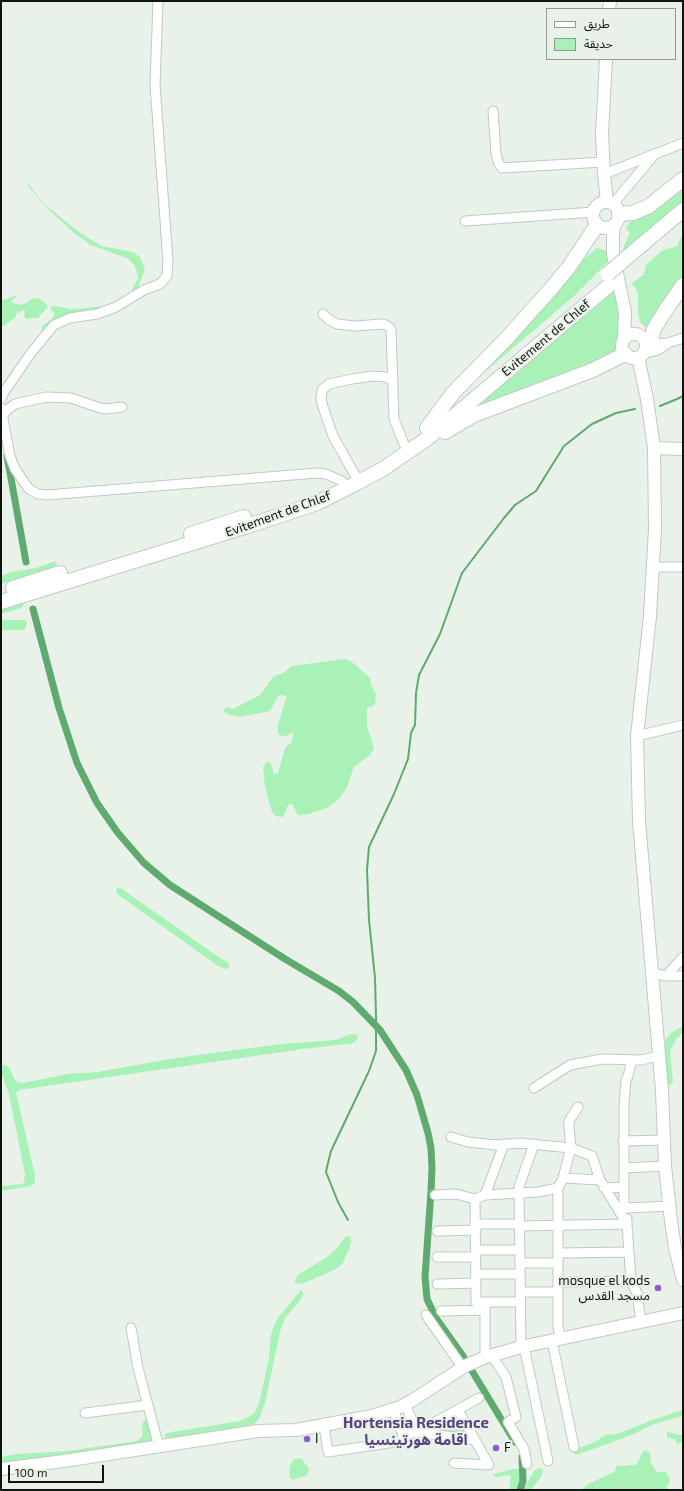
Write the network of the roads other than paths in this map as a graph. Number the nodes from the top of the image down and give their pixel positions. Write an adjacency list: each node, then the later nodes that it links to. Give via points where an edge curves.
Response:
1 (158, 1): 23 (street, via 155,84 167,276 160,284 144,290 116,307 97,314 70,318 54,325 31,353)
2 (606, 60): 6 (main road)
3 (492, 111): 6 (street, via 498,162 502,168)
4 (683, 143): 5 (street)
5 (656, 153): 6 (street, via 616,170); 9 (street)
6 (603, 168): 9 (main road)
7 (683, 179): 9 (highway, via 649,206 633,213)
8 (683, 210): 13 (highway)
9 (613, 211): 11 (main road, via 608,228); 11 (main road, via 600,203); 13 (main road, via 613,237)
10 (465, 221): 11 (street)
11 (597, 221): 13 (main road); 26 (highway, via 583,248 564,273 505,340 453,393)
12 (683, 222): 13 (highway)
13 (623, 260): 14 (highway); 17 (main road)
14 (610, 278): 26 (highway, Evitement de Chlef); 27 (highway, Evitement de Chlef, via 440,428)
15 (683, 285): 21 (highway)
16 (683, 296): 21 (street, via 660,328)
17 (625, 312): 19 (main road); 21 (main road)
18 (324, 314): 22 (street, via 337,324 382,324 391,329)
19 (624, 338): 21 (main road, via 633,333); 21 (main road, via 622,348)
20 (683, 338): 21 (street, via 668,343)
21 (641, 346): 27 (highway, via 593,370 474,415); 28 (main road)
22 (393, 380): 27 (street, via 394,419); 30 (street, via 373,376 329,384 322,390 323,407)
23 (1, 399)
24 (122, 407): 25 (street, via 106,409 71,398 46,397 15,404)
25 (2, 412): 30 (street, via 15,469 29,489 38,494 317,473)
26 (427, 428): 27 (highway, Evitement de Chlef)
27 (407, 448): 30 (highway, Evitement de Chlef); 34 (highway, Evitement de Chlef, via 377,472 318,502)
28 (654, 448): 29 (main road); 31 (main road, via 655,529)
29 (683, 449)
30 (348, 478): 33 (highway, Evitement de Chlef, via 287,504)
31 (652, 567): 32 (street); 36 (main road, via 650,616)
32 (683, 567)
33 (1, 592)
34 (1, 602)
35 (683, 725): 36 (street)
36 (637, 736): 38 (main road, via 639,835)
37 (683, 957): 39 (street)
38 (652, 974): 39 (street); 41 (main road)
39 (666, 976): 40 (street)
40 (683, 976)
41 (658, 1056): 42 (street); 46 (main road)
42 (632, 1060): 43 (street, via 602,1059 570,1065); 47 (street, via 626,1080)
43 (534, 1088)
44 (578, 1107): 50 (street, via 568,1125)
45 (451, 1137): 48 (street, via 468,1142)
46 (665, 1140): 47 (street); 51 (main road)
47 (623, 1141): 52 (street)
48 (504, 1144): 49 (street); 59 (street)
49 (534, 1144): 50 (street); 57 (street, via 519,1187)
50 (571, 1148): 53 (street); 54 (street, via 592,1156)
51 (665, 1166): 52 (street); 61 (main road)
52 (624, 1168): 55 (street)
53 (563, 1178): 54 (street); 56 (street)
54 (602, 1184): 55 (street); 62 (street)
55 (624, 1187): 62 (street)
56 (558, 1188): 57 (street); 65 (street)
57 (519, 1194): 59 (street); 64 (street)
58 (435, 1195): 60 (street, via 456,1194)
59 (485, 1195): 60 (street)
60 (476, 1199): 66 (street)
61 (669, 1206): 62 (street); 78 (main road)
62 (623, 1208): 63 (street)
63 (627, 1224): 65 (street); 69 (street)
64 (519, 1225): 65 (street); 66 (street); 68 (street)
65 (558, 1225): 71 (street)
66 (476, 1227): 67 (street); 70 (street)
67 (437, 1230)
68 (520, 1250): 70 (street); 74 (street)
69 (629, 1252): 71 (street); 75 (street)
70 (476, 1253): 72 (street); 77 (street)
71 (558, 1253): 73 (street)
72 (437, 1257)
73 (558, 1262): 74 (street); 80 (street)
74 (520, 1263): 76 (street)
75 (630, 1269): 79 (street); 84 (street, via 636,1276)
76 (520, 1274): 77 (street); 82 (street)
77 (476, 1279): 81 (street); 86 (street)
78 (683, 1280)
79 (631, 1281): 80 (street); 84 (street)
80 (558, 1282): 83 (street)
81 (437, 1284)
82 (520, 1292): 83 (street); 85 (street)
83 (558, 1292): 92 (street)
84 (637, 1293): 90 (street)
85 (520, 1302): 86 (street); 93 (street)
86 (480, 1306): 87 (street); 94 (street)
87 (441, 1311)
88 (683, 1313): 90 (main road)
89 (426, 1315): 95 (street)
90 (641, 1322): 92 (main road)
91 (131, 1328): 98 (street)
92 (557, 1340): 93 (main road); 107 (street)
93 (523, 1347): 94 (main road); 108 (street)
94 (488, 1353): 95 (main road); 110 (street, via 506,1377 516,1417 508,1422 524,1449)
95 (463, 1368): 97 (main road)
96 (480, 1398): 100 (street)
97 (405, 1404): 99 (main road); 103 (street)
98 (148, 1405): 101 (street); 106 (street)
99 (393, 1409): 104 (street); 106 (main road, via 372,1416 296,1430 258,1431)
100 (458, 1410): 103 (street); 105 (street)
101 (85, 1412)
102 (325, 1432): 104 (street, via 328,1452 402,1441)
103 (417, 1432): 104 (street); 105 (street)
104 (403, 1435)
105 (475, 1440): 109 (street, via 489,1464)
106 (159, 1446): 111 (main road, via 64,1462)
107 (574, 1447)
108 (548, 1461)
109 (454, 1463)
110 (527, 1464)
111 (1, 1469)

